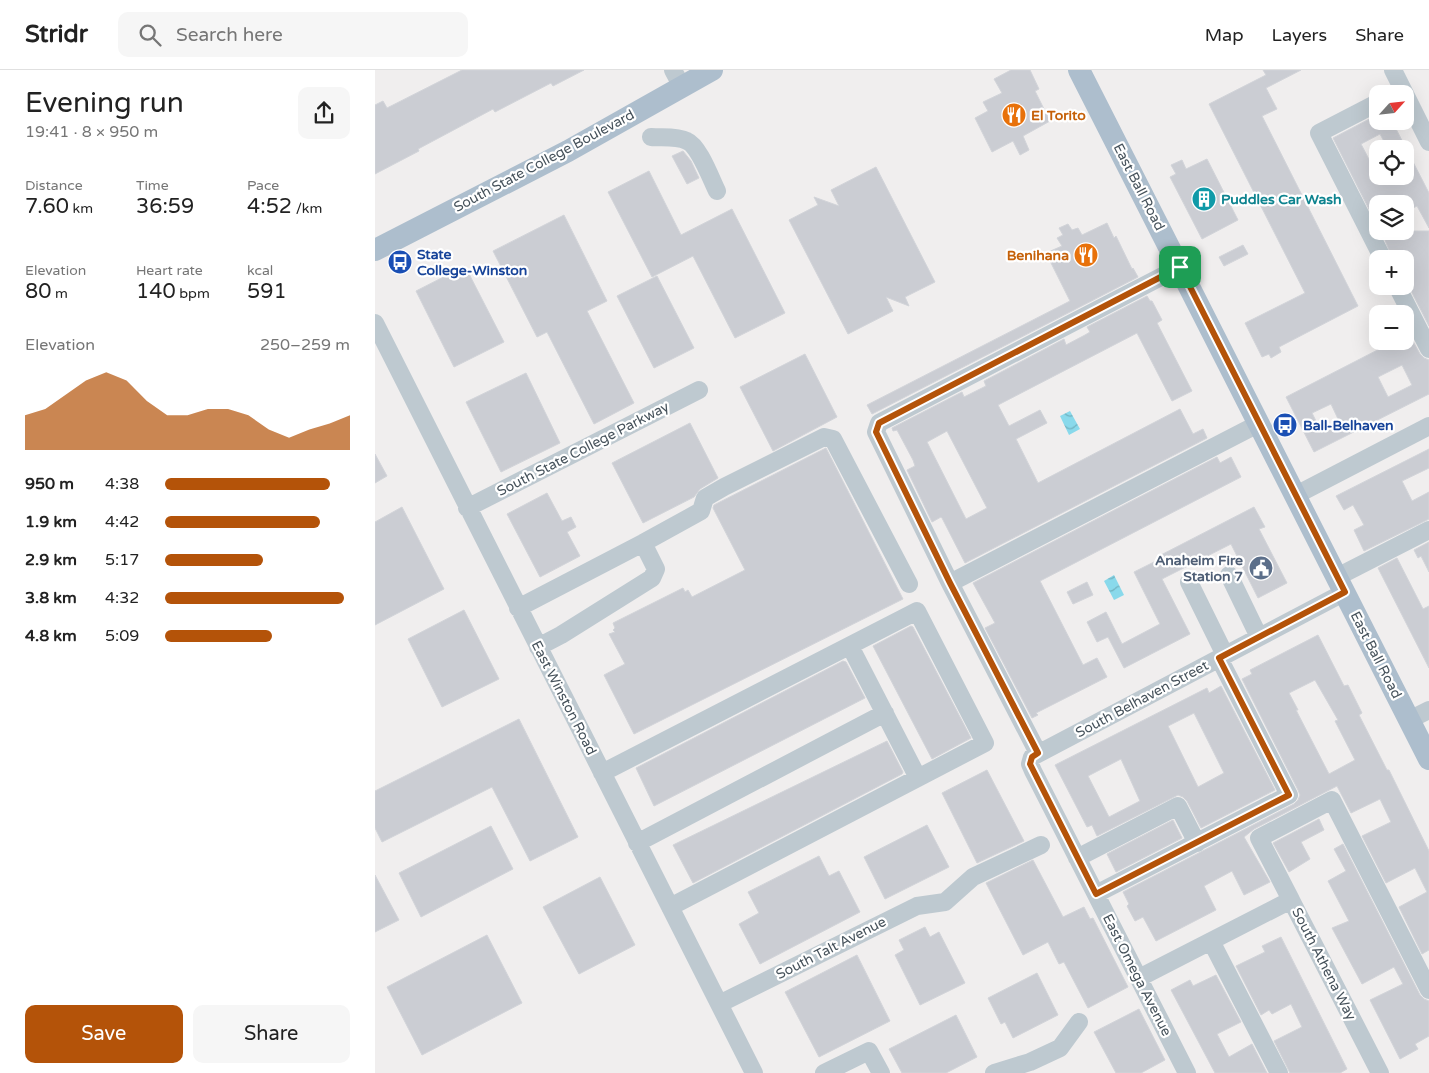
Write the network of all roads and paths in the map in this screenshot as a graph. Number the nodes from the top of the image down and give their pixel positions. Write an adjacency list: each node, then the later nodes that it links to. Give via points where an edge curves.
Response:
1 (712, 70): 4 (main road, South State College Boulevard)
2 (1079, 70): 13 (main road, East Ball Road)
3 (1393, 70): 5 (street)
4 (678, 78): 11 (main road, South State College Boulevard, via 568,151)
5 (1399, 85)
6 (1369, 107): 12 (street, via 1319,133)
7 (1414, 115): 9 (street)
8 (651, 137): 10 (street, via 688,141 695,147)
9 (1429, 142)
10 (717, 191)
11 (375, 250)
12 (1378, 250)
13 (1180, 267): 18 (main road, East Ball Road); 26 (street, via 879,423 876,432)
14 (1402, 295): 16 (street)
15 (375, 323): 21 (street, East Winston Road)
16 (1429, 349)
17 (699, 390): 21 (street, South State College Parkway)
18 (1260, 423): 20 (main road, East Ball Road); 26 (street)
19 (1429, 426): 20 (street)
20 (1296, 495): 28 (main road, East Ball Road)
21 (467, 508): 29 (street, East Winston Road)
22 (1429, 530): 28 (street, South Belhaven Street)
23 (643, 543): 27 (street, via 701,510 705,498 825,437 833,439); 29 (street); 32 (street, via 656,569 652,578)
24 (1229, 575): 30 (street)
25 (1189, 582): 33 (street)
26 (950, 583): 37 (street)
27 (909, 584)
28 (1341, 585): 30 (street, South Belhaven Street); 36 (main road, East Ball Road)
29 (518, 608): 32 (street, East Winston Road)
30 (1259, 637): 33 (street, South Belhaven Street)
31 (850, 646): 35 (street); 39 (street); 40 (street, via 917,611 940,655 985,743)
32 (538, 647): 39 (street, East Winston Road)
33 (1222, 657): 37 (street, South Belhaven Street); 42 (street, via 1289,795)
34 (1429, 710): 36 (street)
35 (885, 713): 40 (street); 41 (street)
36 (1409, 720): 38 (main road, East Ball Road)
37 (1038, 753): 44 (street, East Omega Avenue, via 1030,764)
38 (1428, 756)
39 (602, 774): 41 (street, East Winston Road)
40 (918, 778): 47 (street)
41 (637, 843): 47 (street, East Winston Road)
42 (1197, 843): 44 (street, via 1178,806); 45 (street)
43 (1041, 845): 51 (street, South Talt Avenue, via 973,877 945,902 917,906)
44 (1077, 858): 45 (street, East Omega Avenue)
45 (1096, 894): 49 (street, East Omega Avenue)
46 (1291, 900): 48 (street, South Athena Way); 50 (street, via 1259,838 1332,800); 59 (street, South Athena Way)
47 (670, 907): 51 (street, East Winston Road)
48 (1211, 941): 49 (street, South Athena Way); 58 (street)
49 (1139, 978): 57 (street, East Omega Avenue)
50 (1429, 990)
51 (719, 1004): 53 (street, East Winston Road)
52 (1079, 1022): 56 (street, via 1060,1048)
53 (754, 1073)
54 (824, 1073): 55 (street, via 869,1051)
55 (881, 1073)
56 (994, 1073)
57 (1187, 1073)
58 (1279, 1073)
59 (1380, 1073)

